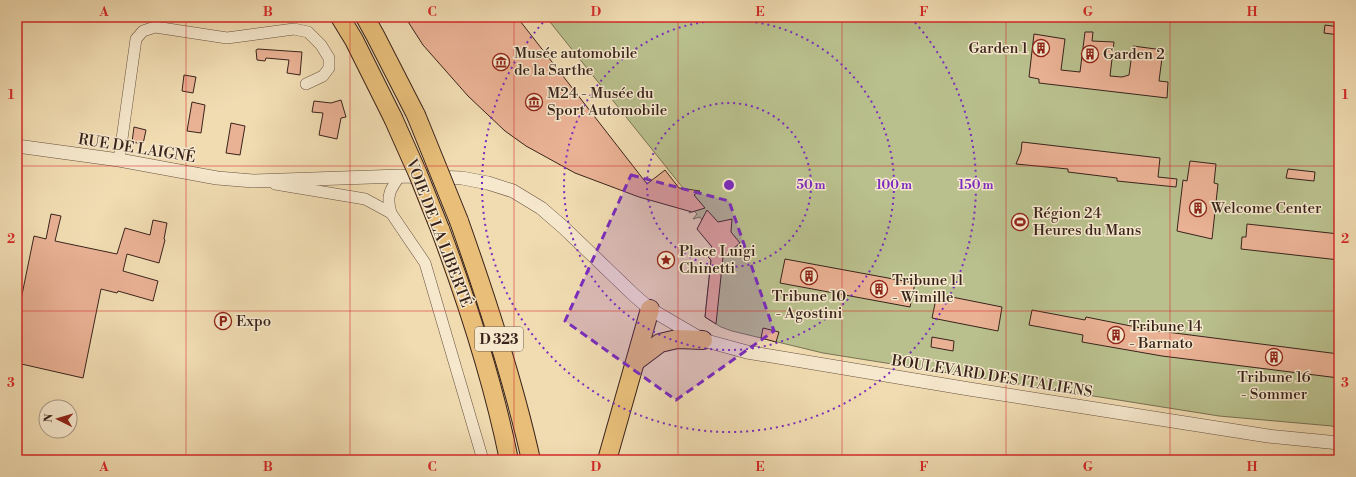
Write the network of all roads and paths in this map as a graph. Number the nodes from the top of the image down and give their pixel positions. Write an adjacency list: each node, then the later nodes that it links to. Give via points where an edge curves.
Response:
1 (340, 17): 15 (highway, VOIE DE LA LIBERTÉ / D 323, bridge, via 393,118 440,230 480,347)
2 (365, 17): 16 (highway, VOIE DE LA LIBERTÉ / D 323, bridge, via 416,115 459,221 489,307)
3 (306, 84): 5 (street, via 323,76 329,68 329,58 308,32 294,29 227,38 155,27 143,31 136,39)
4 (17, 146): 5 (street, RUE DE LAIGNÉ)
5 (119, 160): 7 (street, RUE DE LAIGNÉ, via 217,178)
6 (400, 176): 7 (street, RUE DE LAIGNÉ); 8 (street, RUE DE LAIGNÉ, via 462,178); 9 (street, via 389,195)
7 (253, 180): 9 (street, via 365,199)
8 (512, 191): 10 (street, BOULEVARD DES ITALIENS, via 541,208)
9 (391, 213): 14 (street, via 425,263)
10 (650, 309): 11 (street, BOULEVARD DES ITALIENS); 12 (highway)
11 (703, 340): 12 (highway, via 677,339 660,344); 13 (street, BOULEVARD DES ITALIENS, via 747,352 969,389 1268,436)
12 (636, 361): 17 (highway)
13 (1339, 443)
14 (483, 460)
15 (509, 460)
16 (531, 460)
17 (607, 460)

